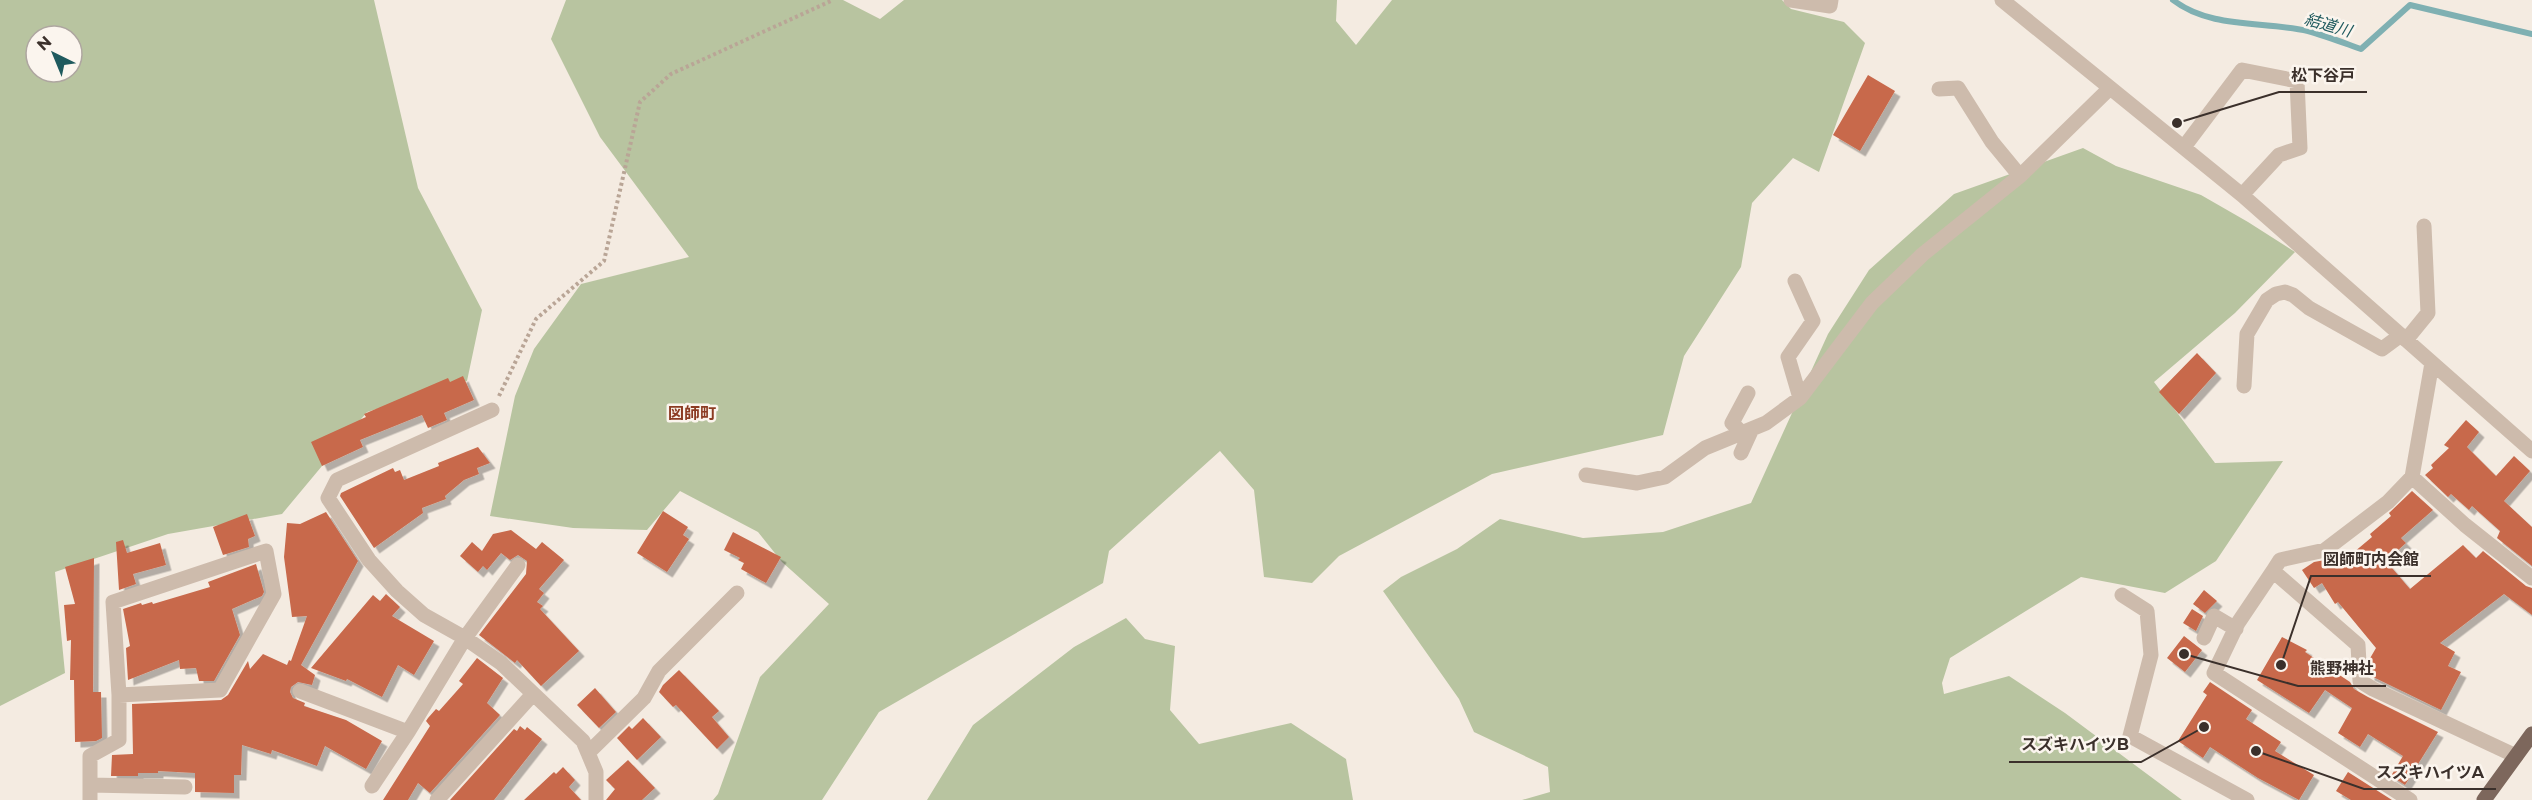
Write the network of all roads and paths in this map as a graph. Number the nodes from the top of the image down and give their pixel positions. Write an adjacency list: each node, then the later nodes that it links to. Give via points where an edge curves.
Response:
1 (833, 0): 18 (path, via 671,74 640,102 604,261 536,319)
2 (1791, 0): 3 (street, via 1830,6)
3 (1831, 0)
4 (2002, 0): 5 (street)
5 (2018, 6): 6 (street)
6 (2110, 88): 8 (street); 9 (street)
7 (1940, 90): 9 (street, via 1958,88 1992,142)
8 (2184, 147): 10 (street); 10 (street, via 2242,70 2297,81 2300,148 2279,155)
9 (2020, 176): 17 (street, via 1923,254 1872,303)
10 (2242, 195): 13 (street)
11 (2424, 226): 13 (street, via 2428,313)
12 (1796, 281): 17 (street, via 1813,321 1788,357)
13 (2404, 338): 14 (street); 15 (street, via 2382,349 2293,295 2276,294 2267,300 2247,334)
14 (2432, 363): 20 (street); 23 (street)
15 (2244, 386)
16 (1748, 393): 19 (street, via 1732,423)
17 (1800, 398): 19 (street, via 1766,423)
18 (492, 411): 30 (street, via 337,480 328,498 369,560 397,591 424,615)
19 (1747, 431): 21 (street); 22 (street, via 1705,448 1665,477 1637,483)
20 (2532, 451)
21 (1741, 453)
22 (1586, 475)
23 (2412, 477): 25 (street, via 2388,502 2325,550 2280,560); 26 (street, via 2464,525)
24 (518, 565): 30 (street)
25 (2273, 571): 29 (street); 38 (street, via 2358,645 2360,681)
26 (2532, 578)
27 (737, 593): 37 (street, via 659,670 644,698)
28 (2122, 595): 44 (street, via 2148,611 2151,655 2130,736)
29 (2236, 629): 31 (street, via 2214,616); 45 (street, via 2214,673)
30 (465, 638): 33 (street, via 501,663); 35 (street)
31 (2204, 638)
32 (300, 691): 35 (street)
33 (533, 694): 37 (street, via 584,741); 42 (street)
34 (119, 695): 34 (street, via 113,602 266,551 274,594 220,690); 41 (street, via 119,740 90,756)
35 (408, 732): 39 (street)
36 (2532, 734): 38 (main road)
37 (588, 753): 43 (street, via 596,772)
38 (2516, 756): 46 (main road)
39 (372, 786)
40 (185, 787): 41 (street)
41 (90, 793)
42 (437, 800)
43 (596, 800)
44 (2247, 800)
45 (2410, 800)
46 (2484, 800)

